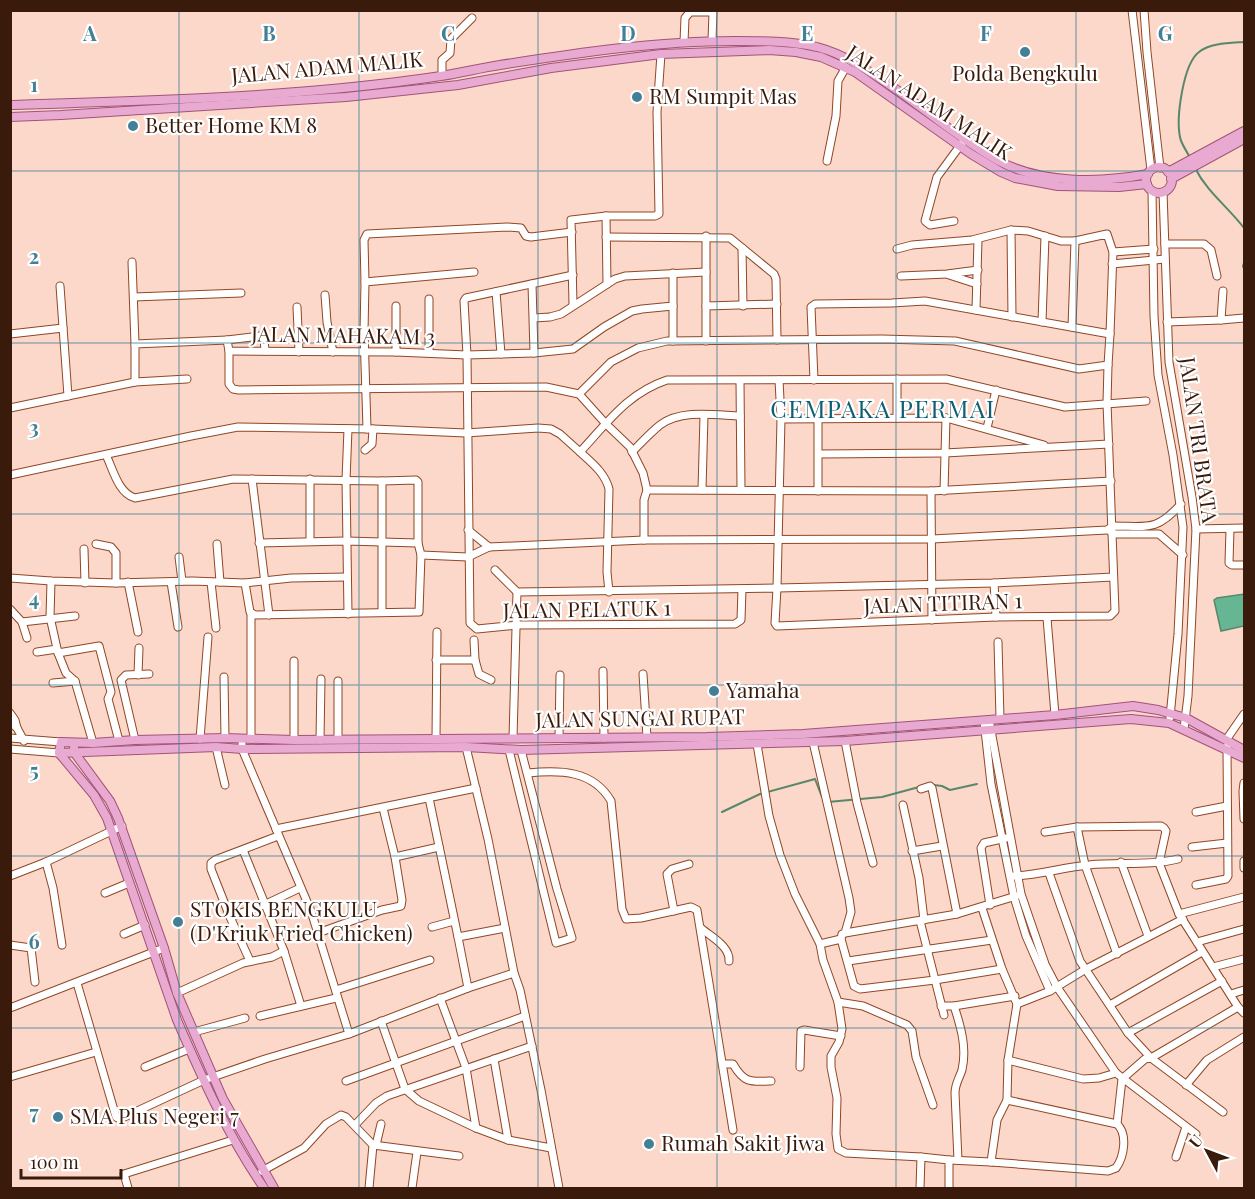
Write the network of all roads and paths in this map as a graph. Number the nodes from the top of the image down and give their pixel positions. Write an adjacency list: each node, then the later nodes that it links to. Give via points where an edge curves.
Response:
1 (1132, 10): 17 (street)
2 (1144, 10): 16 (street)
3 (713, 11): 5 (street); 6 (street, via 686,15)
4 (471, 18): 15 (street, via 451,39 450,53 442,60)
5 (712, 41): 6 (main road, JALAN ADAM MALIK); 8 (main road); 24 (main road, JALAN ADAM MALIK, via 765,41 822,48 866,69)
6 (684, 42): 7 (main road, JALAN ADAM MALIK)
7 (669, 43): 9 (main road, JALAN ADAM MALIK); 10 (main road)
8 (712, 52): 10 (main road, JALAN ADAM MALIK); 13 (main road, JALAN ADAM MALIK, via 796,52)
9 (577, 54): 11 (main road, JALAN ADAM MALIK); 12 (main road)
10 (665, 54): 12 (main road, JALAN ADAM MALIK); 30 (street, via 657,112 659,214)
11 (549, 58): 14 (main road); 15 (main road, JALAN ADAM MALIK)
12 (578, 65): 14 (main road, JALAN ADAM MALIK)
13 (846, 67): 24 (main road, JALAN ADAM MALIK); 26 (street, via 838,81)
14 (551, 68): 20 (main road, JALAN ADAM MALIK, via 458,85 346,97)
15 (442, 75): 18 (main road, JALAN ADAM MALIK, via 321,89)
16 (1152, 93): 17 (street); 27 (street)
17 (1141, 94): 27 (street)
18 (60, 104): 19 (main road, JALAN ADAM MALIK); 20 (main road)
19 (10, 105)
20 (61, 115): 21 (main road, JALAN ADAM MALIK)
21 (10, 117)
22 (1245, 131): 25 (main road)
23 (1245, 139): 25 (main road)
24 (963, 142): 27 (main road, JALAN ADAM MALIK, via 1010,166 1047,176 1093,180); 28 (main road, JALAN ADAM MALIK, via 1001,172 1015,178 1058,186); 31 (street, via 937,177 925,221 930,225)
25 (1200, 160): 27 (main road, JALAN ADAM MALIK, via 1183,170)
26 (827, 161)
27 (1160, 173): 28 (main road); 29 (main road, via 1169,187)
28 (1150, 188): 29 (main road, JALAN ADAM MALIK); 42 (street, JALAN TRI BRATA)
29 (1163, 192): 39 (street, JALAN TRI BRATA)
30 (606, 216): 33 (street, via 573,219); 36 (street)
31 (954, 221)
32 (1011, 230): 35 (street); 37 (street); 75 (street)
33 (572, 232): 53 (street); 56 (street, via 531,237 521,228 507,227 367,234 363,240)
34 (705, 236): 36 (street); 40 (street, via 730,238); 50 (street)
35 (1046, 236): 38 (street); 79 (street)
36 (606, 237): 58 (street)
37 (978, 239): 41 (street); 48 (street)
38 (1075, 241): 43 (street, via 1107,234); 81 (street)
39 (1165, 244): 44 (street, JALAN TRI BRATA); 55 (street, via 1204,244 1211,250)
40 (742, 248): 68 (street, via 774,274); 73 (street)
41 (897, 249)
42 (1154, 249): 43 (street); 45 (street, JALAN TRI BRATA)
43 (1113, 252): 47 (street)
44 (1166, 259): 45 (street); 80 (street, JALAN TRI BRATA)
45 (1155, 260): 47 (street); 136 (street, JALAN TRI BRATA, via 1158,375)
46 (132, 262): 65 (street)
47 (1112, 264): 84 (street)
48 (978, 270): 52 (street); 59 (street)
49 (474, 272): 56 (street)
50 (706, 272): 51 (street); 72 (street)
51 (673, 273): 58 (street, via 625,276); 71 (street)
52 (947, 274): 54 (street); 59 (street)
53 (573, 275): 57 (street); 67 (street)
54 (901, 276)
55 (1217, 276)
56 (365, 282): 95 (street)
57 (532, 284): 62 (street); 76 (street)
58 (607, 284): 67 (street)
59 (977, 284): 74 (street)
60 (60, 286): 82 (street)
61 (1223, 291): 78 (street)
62 (496, 292): 99 (street); 100 (street, JALAN MAHAKAM 3, via 466,298)
63 (241, 293): 65 (street)
64 (325, 295): 94 (street)
65 (134, 297): 90 (street)
66 (429, 299): 97 (street)
67 (573, 304): 76 (street, via 561,314)
68 (777, 304): 73 (street); 86 (street)
69 (297, 306): 93 (street)
70 (396, 306): 96 (street)
71 (673, 306): 88 (street); 98 (street, via 632,312 573,349)
72 (706, 306): 73 (street); 89 (street)
73 (743, 306)
74 (976, 310): 75 (street); 87 (street, via 925,301 815,304)
75 (1012, 317): 79 (street)
76 (534, 318): 98 (street)
77 (1245, 318): 78 (street)
78 (1221, 320): 80 (street)
79 (1042, 322): 81 (street)
80 (1167, 322): 134 (street, JALAN TRI BRATA, via 1169,362)
81 (1072, 327): 84 (street)
82 (63, 328): 83 (street); 112 (street)
83 (10, 334)
84 (1110, 334): 101 (street)
85 (227, 340): 90 (street, JALAN MAHAKAM 3); 91 (street, JALAN MAHAKAM 3); 92 (street, via 260,336)
86 (777, 340): 87 (street); 89 (street)
87 (812, 340): 101 (street, via 955,341 1079,369); 104 (street)
88 (673, 341): 89 (street); 111 (street, via 638,348 611,362)
89 (706, 341)
90 (135, 344): 107 (street)
91 (230, 351): 92 (street, JALAN MAHAKAM 3); 108 (street, via 228,384 233,389)
92 (265, 351): 93 (street, JALAN MAHAKAM 3)
93 (299, 352): 94 (street, JALAN MAHAKAM 3)
94 (333, 352): 95 (street, JALAN MAHAKAM 3)
95 (365, 352): 96 (street, JALAN MAHAKAM 3); 108 (street)
96 (396, 352): 97 (street, JALAN MAHAKAM 3)
97 (429, 353): 100 (street, JALAN MAHAKAM 3)
98 (534, 353): 99 (street)
99 (501, 354): 100 (street)
100 (467, 355): 109 (street)
101 (1108, 366): 114 (street)
102 (187, 379): 107 (street)
103 (897, 379): 104 (street); 110 (street, via 956,380); 120 (street)
104 (814, 380): 106 (street)
105 (740, 381): 106 (street); 117 (street); 122 (street, via 667,380 634,396)
106 (779, 381): 118 (street)
107 (135, 382): 112 (street)
108 (365, 388): 109 (street); 125 (street)
109 (468, 388): 111 (street, via 546,387); 126 (street)
110 (996, 390): 114 (street, via 1065,407); 123 (street)
111 (579, 394): 122 (street)
112 (68, 396): 115 (street)
113 (1146, 401): 114 (street)
114 (1107, 403): 127 (street)
115 (10, 408)
116 (704, 415): 117 (street); 131 (street, via 675,417 660,425); 144 (street)
117 (740, 416): 145 (street)
118 (781, 418): 119 (street); 149 (street)
119 (818, 418): 120 (street); 133 (street)
120 (897, 418): 121 (street)
121 (946, 418): 123 (street); 132 (street)
122 (606, 424): 130 (street); 131 (street)
123 (987, 428): 128 (street)
124 (348, 429): 125 (street); 135 (street, via 238,427); 140 (street)
125 (370, 429): 126 (street); 129 (street, via 371,447)
126 (466, 433): 130 (street, via 551,429); 154 (street)
127 (1109, 444): 128 (street); 142 (street)
128 (1049, 446): 132 (street)
129 (364, 450)
130 (580, 452): 161 (street, via 607,481)
131 (632, 452): 143 (street)
132 (945, 453): 133 (street); 148 (street)
133 (819, 454): 146 (street)
134 (1184, 454): 136 (street); 152 (street, JALAN TRI BRATA)
135 (106, 455): 137 (street); 138 (street, via 123,490 135,498 233,479)
136 (1173, 455): 150 (street, JALAN TRI BRATA)
137 (10, 475)
138 (252, 479): 139 (street); 162 (street)
139 (310, 479): 140 (street); 159 (street)
140 (346, 480): 141 (street); 160 (street)
141 (382, 481): 163 (street); 164 (street, via 418,482)
142 (1111, 481): 148 (street); 155 (street)
143 (647, 490): 144 (street); 157 (street)
144 (702, 490): 145 (street)
145 (741, 490): 149 (street)
146 (818, 491): 147 (street); 149 (street)
147 (931, 491): 148 (street); 156 (street)
148 (944, 491)
149 (778, 492): 158 (street)
150 (1181, 504): 155 (street, via 1162,523); 170 (street, JALAN TRI BRATA)
151 (1245, 528): 153 (street)
152 (1196, 529): 153 (street); 195 (street, JALAN TRI BRATA)
153 (1230, 529): 173 (street, via 1229,562)
154 (468, 530): 167 (street); 172 (street)
155 (1111, 530): 156 (street); 170 (street, via 1159,534); 176 (street)
156 (932, 539): 158 (street); 189 (street)
157 (644, 540): 158 (street); 161 (street)
158 (778, 540): 190 (street)
159 (310, 541): 160 (street); 162 (street)
160 (346, 541): 163 (street); 175 (street)
161 (608, 541): 167 (street); 192 (street)
162 (259, 543): 178 (street)
163 (382, 543): 164 (street); 197 (street)
164 (418, 543): 169 (street)
165 (96, 544): 186 (street, via 111,547 116,553)
166 (217, 544): 184 (street)
167 (489, 547): 172 (street)
168 (84, 549): 185 (street)
169 (421, 555): 172 (street); 197 (street, via 418,613)
170 (1183, 555): 194 (street, JALAN TRI BRATA)
171 (179, 557): 179 (street)
172 (468, 557): 207 (street, JALAN PELATUK 1, via 472,627)
173 (1245, 565)
174 (495, 570): 193 (street)
175 (347, 577): 178 (street); 199 (street)
176 (1113, 577): 188 (street); 204 (street, JALAN TITIRAN 1, via 1115,611 1110,616)
177 (10, 578): 180 (street)
178 (264, 580): 187 (street); 200 (street)
179 (182, 581): 182 (street); 183 (street)
180 (51, 582): 185 (street); 202 (street)
181 (128, 582): 182 (street); 186 (street); 210 (street)
182 (171, 582): 208 (street)
183 (211, 582): 184 (street); 209 (street)
184 (220, 582): 187 (street)
185 (85, 583): 186 (street)
186 (116, 583)
187 (245, 583): 198 (street)
188 (994, 583): 189 (street); 203 (street)
189 (932, 585): 190 (street); 205 (street)
190 (777, 588): 191 (street); 205 (street, JALAN TITIRAN 1, via 777,626)
191 (742, 590): 192 (street); 207 (street, JALAN PELATUK 1, via 741,620 735,624)
192 (609, 591): 193 (street)
193 (517, 592): 207 (street)
194 (1180, 608): 195 (street); 234 (street, JALAN TRI BRATA)
195 (1191, 608): 237 (street, JALAN TRI BRATA)
196 (10, 609): 206 (street)
197 (382, 612): 199 (street)
198 (251, 613): 200 (street); 251 (street)
199 (348, 614): 200 (street)
200 (269, 615)
201 (75, 616): 202 (street)
202 (50, 617): 206 (street); 217 (street)
203 (996, 617): 204 (street, JALAN TITIRAN 1); 205 (street, JALAN TITIRAN 1)
204 (1047, 618): 236 (street)
205 (932, 620)
206 (22, 622): 213 (street)
207 (517, 625): 247 (street)
208 (178, 627)
209 (216, 628)
210 (138, 632)
211 (436, 632): 219 (street)
212 (208, 637): 250 (street)
213 (27, 638)
214 (474, 640): 220 (street)
215 (998, 642): 238 (street)
216 (139, 648): 225 (street)
217 (58, 651): 218 (street); 230 (street, via 66,673); 258 (street, via 99,646)
218 (37, 652)
219 (436, 660): 220 (street); 253 (street)
220 (475, 660): 229 (street, via 479,674)
221 (294, 661): 256 (street)
222 (603, 671): 249 (street)
223 (149, 674): 225 (street)
224 (644, 674): 244 (street)
225 (138, 675): 255 (street, via 126,675 121,680)
226 (560, 675): 248 (street)
227 (224, 676): 246 (street)
228 (321, 679): 257 (street)
229 (491, 680)
230 (75, 681): 232 (street); 263 (street)
231 (338, 681): 252 (street)
232 (53, 683)
233 (10, 713): 242 (street)
234 (1171, 713): 236 (main road, JALAN SUNGAI RUPAT, via 1133,706); 237 (main road, JALAN SUNGAI RUPAT); 240 (street, JALAN TRI BRATA)
235 (1244, 714): 266 (street)
236 (1055, 715): 238 (main road, JALAN SUNGAI RUPAT)
237 (1186, 718): 243 (street, JALAN TRI BRATA); 266 (main road, JALAN SUNGAI RUPAT)
238 (1000, 719): 241 (main road, JALAN SUNGAI RUPAT)
239 (10, 722): 242 (street)
240 (1169, 723): 241 (main road, JALAN SUNGAI RUPAT, via 1131,719); 243 (main road, JALAN SUNGAI RUPAT)
241 (988, 725): 244 (main road, JALAN SUNGAI RUPAT); 259 (main road, JALAN SUNGAI RUPAT); 294 (street); 295 (street, via 991,784)
242 (17, 729): 254 (street)
243 (1184, 729): 266 (main road, JALAN SUNGAI RUPAT)
244 (647, 737): 249 (main road, JALAN SUNGAI RUPAT)
245 (10, 738): 254 (street)
246 (225, 738): 250 (main road, JALAN SUNGAI RUPAT); 251 (main road, JALAN SUNGAI RUPAT)
247 (513, 738): 248 (main road, JALAN SUNGAI RUPAT); 253 (main road, JALAN SUNGAI RUPAT)
248 (559, 738): 249 (main road, JALAN SUNGAI RUPAT)
249 (604, 738)
250 (200, 739): 255 (main road, JALAN SUNGAI RUPAT)
251 (246, 739): 256 (main road, JALAN SUNGAI RUPAT); 271 (street)
252 (338, 739): 257 (main road, JALAN SUNGAI RUPAT); 264 (main road, JALAN SUNGAI RUPAT)
253 (436, 739): 264 (main road, JALAN SUNGAI RUPAT)
254 (24, 740): 260 (street); 270 (street)
255 (135, 740): 258 (main road, JALAN SUNGAI RUPAT)
256 (294, 740): 257 (main road, JALAN SUNGAI RUPAT)
257 (320, 740)
258 (119, 741): 263 (main road, JALAN SUNGAI RUPAT)
259 (845, 741): 262 (main road, JALAN SUNGAI RUPAT); 307 (street)
260 (61, 742): 261 (main road, JALAN SUNGAI RUPAT); 276 (main road)
261 (74, 742): 263 (main road, JALAN SUNGAI RUPAT); 275 (main road)
262 (813, 742): 265 (main road, JALAN SUNGAI RUPAT); 339 (street, via 849,898 851,912)
263 (93, 743)
264 (399, 743): 268 (main road, JALAN SUNGAI RUPAT); 271 (main road, JALAN SUNGAI RUPAT)
265 (757, 744): 273 (main road, JALAN SUNGAI RUPAT); 344 (street, via 768,816 786,873)
266 (1227, 744): 274 (main road, JALAN SUNGAI RUPAT); 277 (main road, JALAN SUNGAI RUPAT); 285 (street)
267 (216, 747): 271 (main road, JALAN SUNGAI RUPAT); 275 (main road, JALAN SUNGAI RUPAT); 280 (street)
268 (466, 747): 272 (main road, JALAN SUNGAI RUPAT); 281 (street)
269 (10, 749): 270 (street)
270 (24, 749): 276 (street)
271 (242, 749): 293 (street)
272 (509, 750): 273 (main road, JALAN SUNGAI RUPAT); 321 (street)
273 (521, 750): 278 (street)
274 (1245, 750)
275 (74, 752): 276 (main road, JALAN SUNGAI RUPAT); 289 (main road, via 110,801)
276 (59, 753): 291 (main road, via 94,795)
277 (1245, 758)
278 (528, 773): 319 (street); 326 (street, via 578,774 605,791 611,801 623,915 631,920)
279 (1245, 783): 288 (street)
280 (225, 785)
281 (476, 788): 283 (street); 334 (street)
282 (921, 789): 297 (street, via 932,788)
283 (429, 798): 286 (street); 298 (street)
284 (903, 805): 301 (street)
285 (1227, 806): 287 (street); 296 (street)
286 (383, 808): 293 (street); 302 (street)
287 (1196, 812)
288 (1245, 819)
289 (122, 826): 291 (street); 347 (main road)
290 (1077, 828): 292 (street); 308 (street, via 1163,826 1166,831); 310 (street)
291 (112, 831): 305 (street); 316 (main road)
292 (1046, 832)
293 (277, 833): 300 (street); 318 (street)
294 (1011, 837): 295 (street); 314 (street)
295 (1003, 840): 315 (street); 325 (street, via 984,843 981,848)
296 (1227, 843): 299 (street); 317 (street, via 1226,879)
297 (942, 846): 301 (street); 327 (street)
298 (439, 847): 302 (street); 331 (street)
299 (1192, 847)
300 (243, 850): 324 (street); 328 (street, via 211,865)
301 (912, 851): 330 (street, via 919,878)
302 (394, 856): 337 (street, via 401,906)
303 (1178, 860): 308 (street)
304 (1245, 861): 311 (street)
305 (46, 862): 313 (street); 346 (street)
306 (1121, 862): 308 (street); 310 (street); 340 (street)
307 (873, 863)
308 (1159, 863): 329 (street)
309 (689, 864): 326 (street, via 667,874)
310 (1085, 865): 312 (street); 352 (street)
311 (1245, 868)
312 (1048, 873): 314 (street); 360 (street, via 1071,942)
313 (10, 876)
314 (1019, 876): 315 (street); 322 (street)
315 (1010, 877): 322 (street)
316 (129, 883): 320 (street); 332 (main road)
317 (1196, 885)
318 (300, 888): 324 (street); 337 (street)
319 (556, 889): 321 (street); 321 (street, via 572,938 556,943)
320 (105, 893)
321 (543, 894)
322 (1018, 896): 325 (street); 366 (street); 369 (street, via 1026,936)
323 (1245, 897): 329 (street)
324 (266, 904): 328 (street); 349 (street)
325 (986, 907): 327 (street); 342 (street)
326 (674, 911): 335 (street, via 695,908)
327 (957, 914): 330 (street)
328 (230, 917): 355 (street)
329 (1181, 917): 340 (street); 343 (street)
330 (922, 920): 339 (street); 348 (street)
331 (454, 921): 333 (street); 341 (street)
332 (145, 926): 338 (street); 350 (main road)
333 (432, 927)
334 (505, 928): 341 (street); 361 (street)
335 (701, 928): 356 (street, via 725,947); 402 (street)
336 (1245, 929): 343 (street)
337 (318, 933): 371 (street)
338 (124, 934)
339 (843, 936): 344 (street); 357 (street)
340 (1148, 936): 352 (street)
341 (458, 937): 367 (street)
342 (992, 940): 348 (street); 359 (street)
343 (1197, 942): 351 (street)
344 (820, 944): 375 (street)
345 (10, 945): 364 (street, via 31,948)
346 (62, 945)
347 (164, 948): 350 (street); 370 (main road)
348 (928, 950): 357 (street); 362 (street)
349 (284, 951): 355 (street); 378 (street)
350 (154, 952): 365 (street); 396 (main road)
351 (1202, 952): 358 (street); 377 (street)
352 (1117, 954): 360 (street)
353 (1245, 959): 358 (street)
354 (430, 960): 371 (street)
355 (250, 961): 370 (street)
356 (729, 961)
357 (848, 961): 362 (street, via 857,989)
358 (1213, 967): 363 (street)
359 (1002, 969): 362 (street); 373 (street)
360 (1086, 969): 366 (street); 377 (street)
361 (514, 973): 367 (street); 386 (street)
362 (935, 980): 379 (street)
363 (1222, 981): 372 (street); 390 (street)
364 (35, 982)
365 (77, 983): 382 (street); 397 (street)
366 (1057, 987): 369 (street); 406 (street)
367 (468, 988): 374 (street)
368 (1245, 990): 372 (street)
369 (1050, 991): 376 (street)
370 (177, 993): 389 (main road)
371 (336, 994): 378 (street); 391 (street)
372 (1231, 994): 381 (street)
373 (1015, 996): 376 (street); 380 (street)
374 (440, 998): 388 (street); 394 (street)
375 (838, 1002): 392 (street); 416 (street, via 863,1006 907,1025)
376 (1017, 1004): 400 (street)
377 (1110, 1005): 390 (street)
378 (301, 1006): 385 (street)
379 (941, 1006): 380 (street); 384 (street)
380 (954, 1006): 434 (street, via 963,1034 962,1069 955,1083)
381 (1238, 1007): 383 (street); 398 (street)
382 (10, 1008)
383 (1245, 1013)
384 (944, 1015)
385 (260, 1016)
386 (525, 1016): 394 (street); 395 (street)
387 (245, 1018): 389 (street)
388 (381, 1021): 391 (street); 401 (street)
389 (194, 1032): 408 (main road)
390 (1128, 1033): 398 (street)
391 (349, 1034): 408 (street)
392 (841, 1036): 404 (street, via 801,1031); 431 (street, via 831,1056 838,1149 846,1153)
393 (1245, 1037): 413 (street, via 1207,1060)
394 (456, 1040): 401 (street); 405 (street)
395 (532, 1046): 399 (street); 428 (street)
396 (189, 1049): 403 (street); 410 (main road)
397 (96, 1052): 407 (street); 410 (street, via 118,1119)
398 (1151, 1058): 409 (street); 413 (street)
399 (494, 1059): 405 (street); 426 (street)
400 (1008, 1060): 406 (street, via 1083,1079); 415 (street)
401 (395, 1062): 411 (street); 414 (street)
402 (723, 1064): 412 (street, via 733,1064 747,1080); 423 (street)
403 (145, 1067)
404 (800, 1067)
405 (466, 1068): 414 (street); 422 (street)
406 (1116, 1073): 409 (street)
407 (10, 1077)
408 (213, 1077): 410 (street); 436 (main road)
409 (1122, 1079): 419 (street); 421 (street)
410 (204, 1080): 425 (main road)
411 (346, 1081)
412 (771, 1081)
413 (1186, 1085): 417 (street)
414 (405, 1089): 420 (street, via 376,1103); 422 (street, via 419,1101)
415 (1007, 1100): 419 (street); 435 (street, via 997,1120)
416 (933, 1105)
417 (1223, 1112)
418 (381, 1124): 427 (street)
419 (1117, 1124): 435 (street, via 1124,1136 1121,1160 1113,1170)
420 (355, 1125): 427 (street); 436 (street, via 346,1117 337,1116 304,1148)
421 (1186, 1127): 424 (street); 432 (street)
422 (476, 1128): 426 (street)
423 (733, 1130)
424 (1196, 1134)
425 (233, 1140): 437 (street, via 124,1174); 438 (main road)
426 (508, 1140): 428 (street)
427 (375, 1145): 429 (street); 440 (street)
428 (550, 1148): 442 (street)
429 (417, 1152): 430 (street); 441 (street)
430 (459, 1156)
431 (921, 1157): 433 (street); 443 (street)
432 (1176, 1157)
433 (949, 1160): 434 (street); 444 (street)
434 (958, 1160): 435 (street)
435 (991, 1162)
436 (262, 1171): 439 (main road)
437 (128, 1188)
438 (264, 1188)
439 (274, 1188)
440 (369, 1188)
441 (412, 1188)
442 (559, 1188)
443 (920, 1188)
444 (949, 1188)

